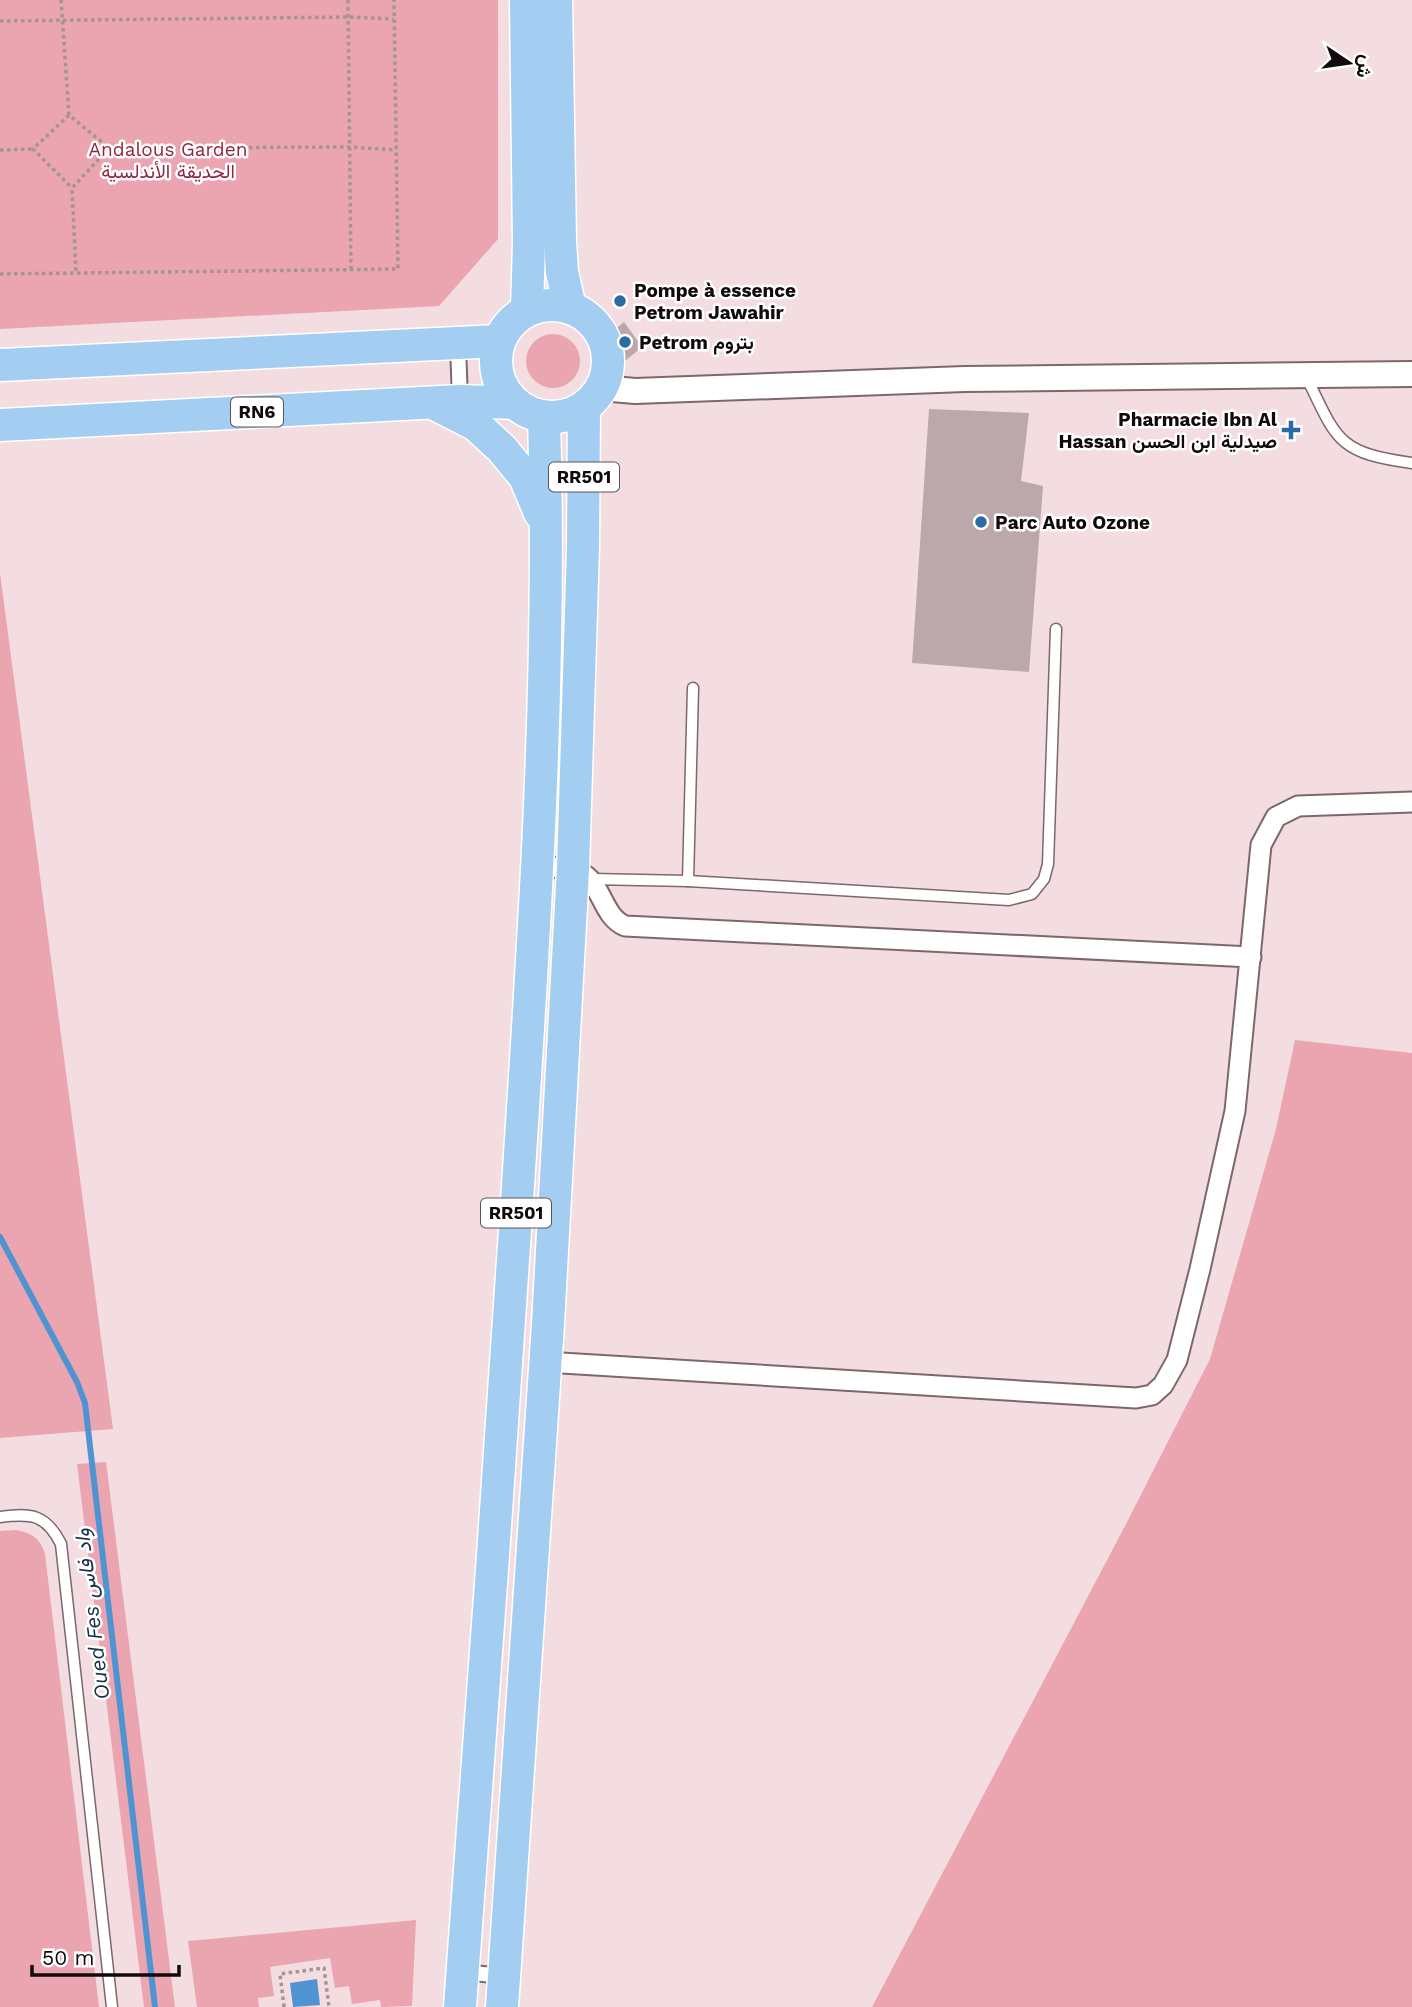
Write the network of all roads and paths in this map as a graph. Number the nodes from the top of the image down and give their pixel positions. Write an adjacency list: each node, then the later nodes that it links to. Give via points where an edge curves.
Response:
1 (61, 0): 9 (path)
2 (348, 0): 6 (path)
3 (394, 0): 7 (path)
4 (526, 0): 17 (main road)
5 (556, 0): 17 (main road)
6 (348, 17): 7 (path); 9 (path); 12 (path)
7 (394, 19): 15 (path)
8 (0, 21): 9 (path)
9 (62, 22): 10 (path)
10 (69, 115): 11 (path); 13 (path)
11 (109, 148): 12 (path); 16 (path)
12 (350, 148): 15 (path); 18 (path)
13 (33, 149): 14 (path); 16 (path)
14 (0, 150)
15 (396, 150): 18 (path, via 398,269)
16 (72, 188): 19 (path)
17 (545, 241): 21 (main road, via 562,272); 22 (main road)
18 (351, 270): 19 (path)
19 (76, 273): 20 (path)
20 (0, 274)
21 (570, 308): 22 (main road, via 555,304); 28 (main road, via 593,323 606,347 607,368)
22 (527, 310): 23 (main road, via 505,329)
23 (499, 341): 24 (main road); 30 (main road, via 497,374)
24 (458, 345): 25 (main road); 29 (street)
25 (0, 365)
26 (1412, 374): 27 (street)
27 (1306, 376): 28 (street, via 965,379 635,391); 33 (lane, via 1334,432 1347,446)
28 (592, 398): 31 (main road, via 565,416); 34 (main road, RR501)
29 (446, 402): 30 (main road, RN6); 32 (main road, RN6); 35 (main road, via 502,449 525,477)
30 (514, 403): 31 (main road, RN6)
31 (544, 417): 34 (main road, RR501)
32 (0, 425)
33 (1412, 463)
34 (565, 467): 35 (main road, RR501); 40 (main road, RR501)
35 (546, 526): 39 (main road, RR501)
36 (1056, 629): 41 (lane, via 1048,863 1044,879 1032,894 1009,900)
37 (693, 688): 41 (lane)
38 (1412, 802): 42 (street, via 1298,806 1276,817 1261,845)
39 (538, 867): 40 (street); 43 (main road, RR501)
40 (582, 874): 41 (lane); 42 (street, via 612,917 625,926); 43 (main road, RR501)
41 (688, 881)
42 (1251, 957): 44 (street, via 1235,1111 1200,1269 1177,1360 1153,1395 1136,1398)
43 (529, 1324): 44 (main road, RR501); 46 (main road, RR501)
44 (545, 1362): 45 (main road, RR501)
45 (541, 1416): 46 (main road); 49 (main road, RR501)
46 (503, 1420): 48 (main road, RR501)
47 (0, 1517): 50 (lane, via 38,1518 52,1526 61,1544)
48 (463, 1972): 49 (street); 53 (main road, RR501)
49 (503, 1992)
50 (112, 2007)
51 (284, 2007): 52 (path, via 280,1974 324,1968)
52 (329, 2007)
53 (460, 2007)

